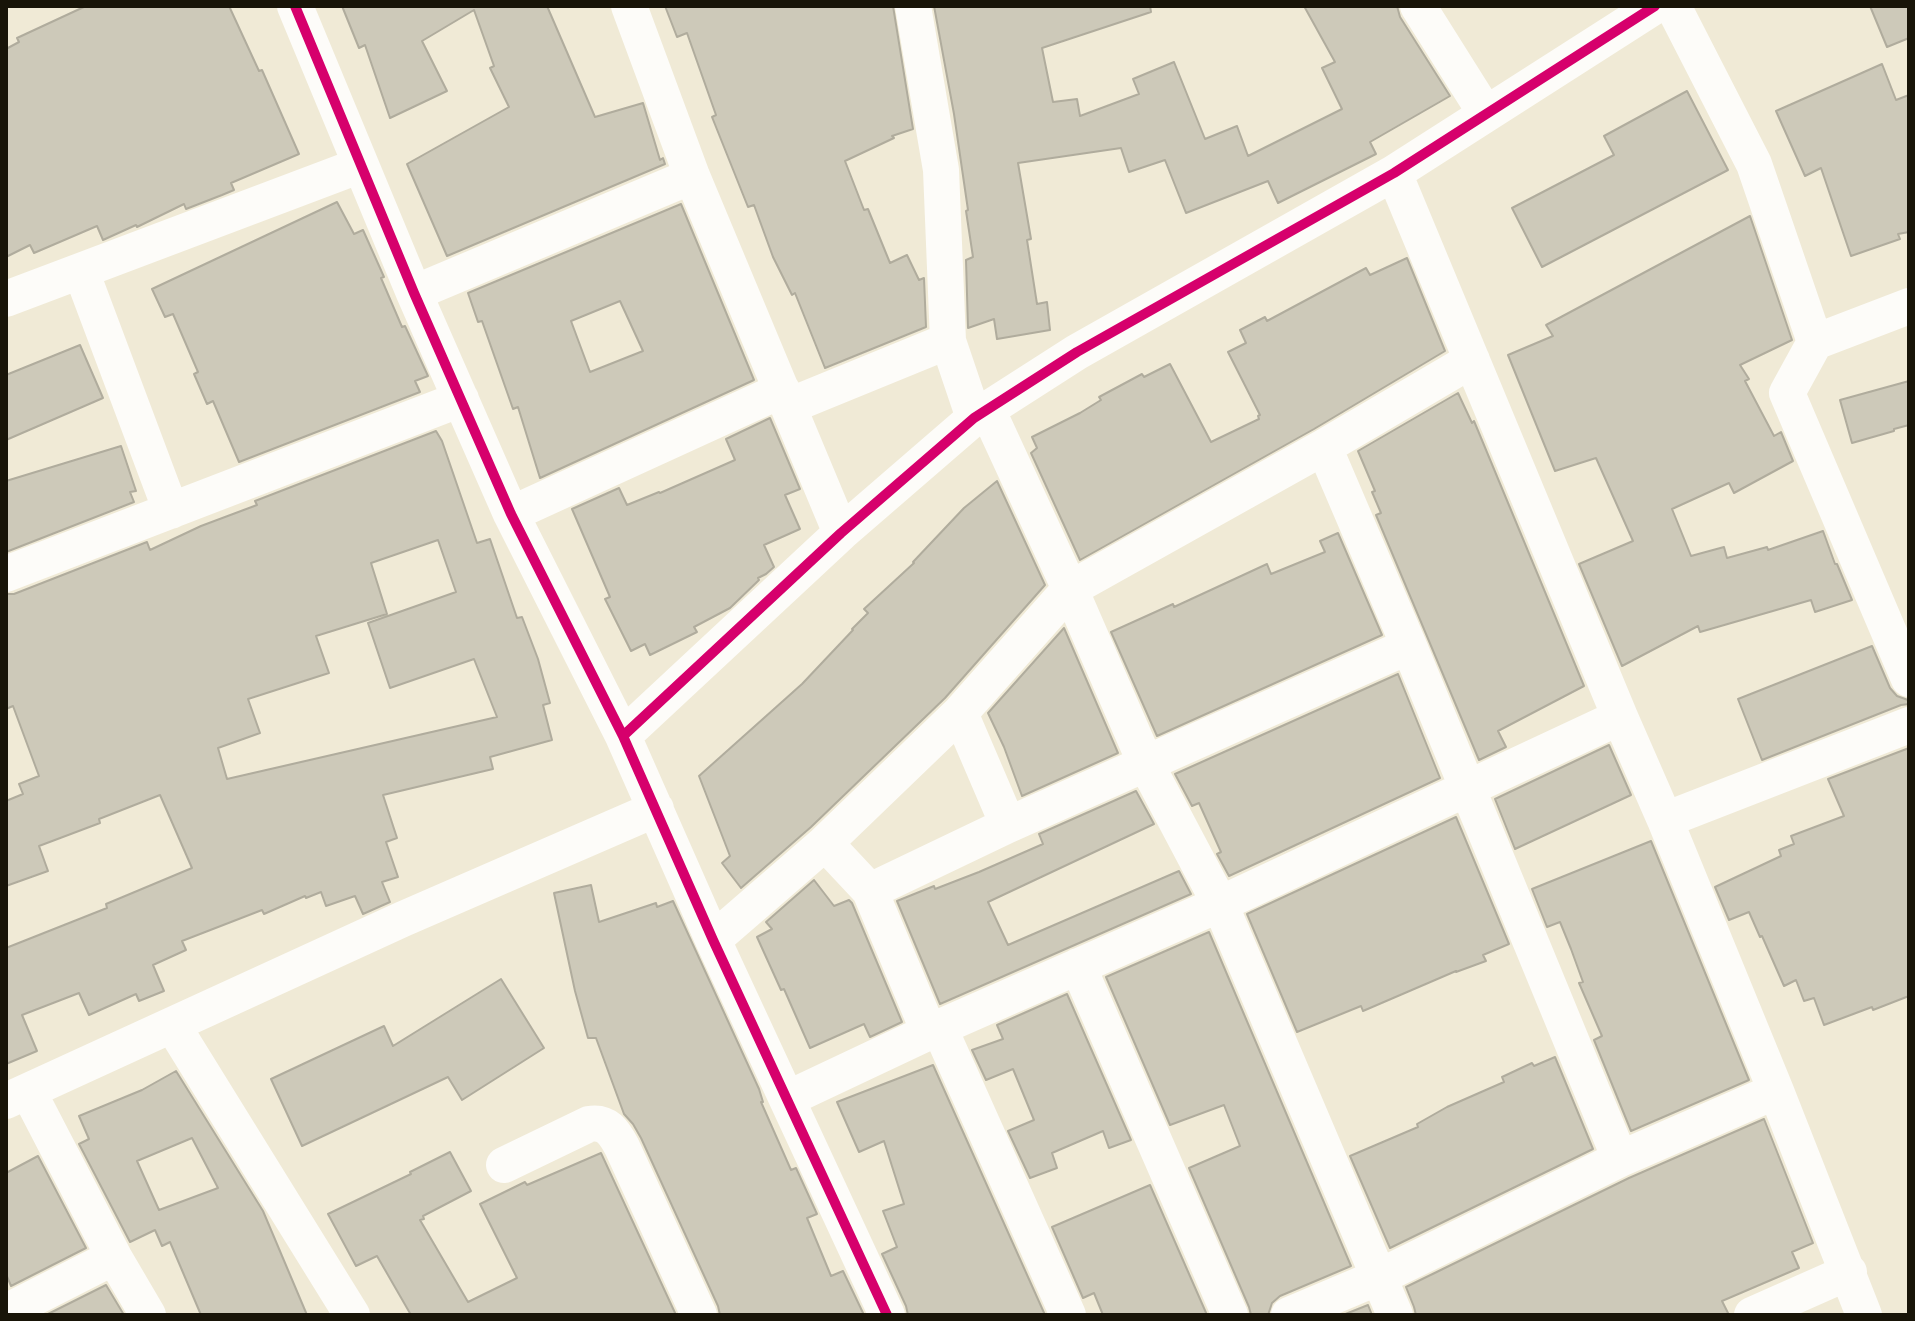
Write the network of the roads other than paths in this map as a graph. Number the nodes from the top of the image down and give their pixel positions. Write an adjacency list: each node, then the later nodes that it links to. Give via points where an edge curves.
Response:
1 (295, 6): 8 (street)
2 (629, 6): 10 (street)
3 (913, 6): 15 (street, via 941,170)
4 (1418, 6): 7 (street)
5 (1655, 6): 7 (street)
6 (1673, 6): 16 (street, via 1754,164)
7 (1486, 114): 9 (street)
8 (361, 165): 11 (street); 12 (street)
9 (1394, 173): 17 (street); 20 (street, via 1077,352)
10 (692, 176): 12 (street); 18 (street)
11 (81, 271): 13 (street); 22 (street)
12 (414, 293): 19 (street)
13 (6, 299)
14 (1909, 306): 16 (street)
15 (948, 341): 18 (street); 20 (street)
16 (1815, 342): 28 (street, via 1787,393)
17 (1472, 360): 21 (street); 30 (street)
18 (786, 398): 23 (street); 24 (street)
19 (461, 399): 22 (street); 23 (street)
20 (980, 413): 24 (street); 26 (street)
21 (1324, 447): 26 (street); 27 (street)
22 (171, 511): 25 (street)
23 (511, 514): 32 (street)
24 (841, 533): 32 (street)
25 (6, 574)
26 (1070, 589): 29 (street); 33 (street)
27 (1409, 646): 33 (street); 34 (street)
28 (1909, 679)
29 (960, 713): 37 (street); 38 (street)
30 (1620, 717): 34 (street); 36 (street)
31 (1909, 725): 36 (street)
32 (623, 736): 35 (street)
33 (1146, 764): 37 (street); 40 (street)
34 (1468, 789): 40 (street); 48 (street)
35 (656, 809): 41 (street); 43 (street)
36 (1665, 820): 45 (street)
37 (1008, 825): 39 (street)
38 (825, 843): 39 (street); 41 (street)
39 (870, 891): 44 (street)
40 (1220, 904): 42 (street); 52 (street)
41 (713, 940): 47 (street)
42 (1078, 966): 44 (street); 59 (street)
43 (173, 1026): 46 (street); 55 (street)
44 (934, 1030): 47 (street); 58 (street)
45 (1776, 1091): 48 (street); 51 (street)
46 (17, 1096): 50 (street)
47 (787, 1099): 57 (street)
48 (1620, 1159): 52 (street)
49 (504, 1165): 56 (street, via 589,1124 606,1125 622,1147)
50 (114, 1257): 53 (street); 54 (street)
51 (1849, 1272): 62 (street); 63 (street)
52 (1379, 1277): 60 (street); 61 (street)
53 (6, 1312)
54 (148, 1315)
55 (352, 1315)
56 (699, 1315)
57 (887, 1315)
58 (1068, 1315)
59 (1230, 1315)
60 (1289, 1315)
61 (1395, 1315)
62 (1752, 1315)
63 (1864, 1315)

